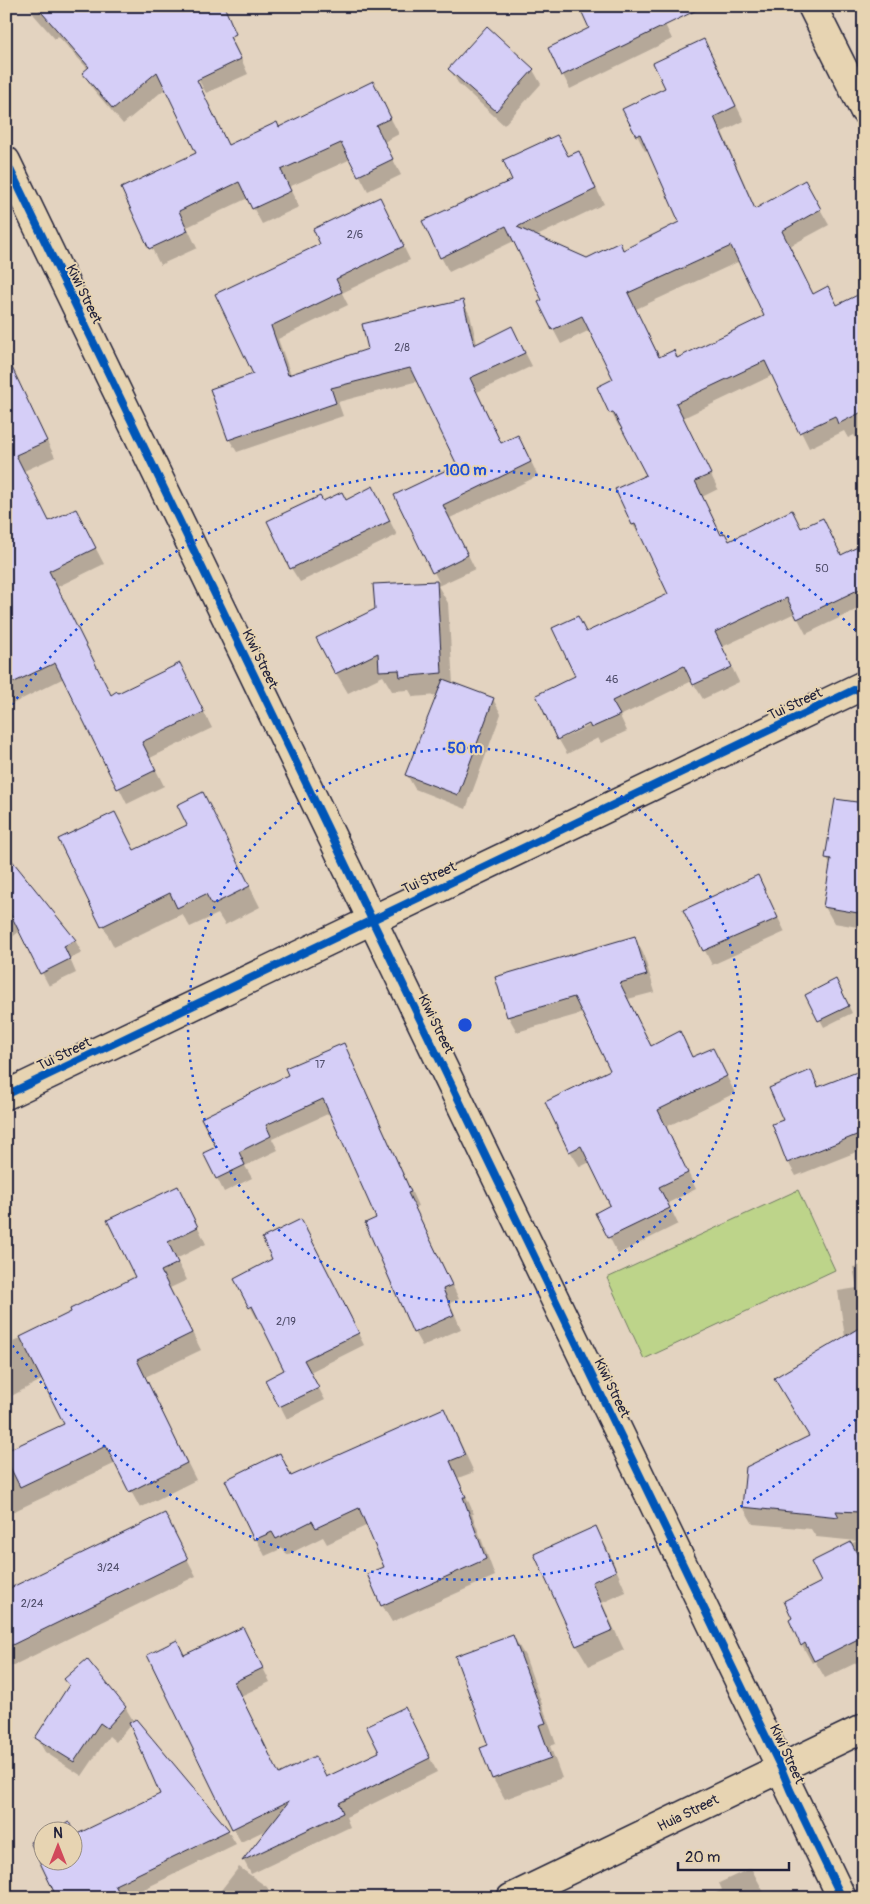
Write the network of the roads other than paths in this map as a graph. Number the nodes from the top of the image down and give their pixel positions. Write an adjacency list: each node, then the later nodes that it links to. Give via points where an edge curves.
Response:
1 (812, 6): 2 (street)
2 (864, 110)
3 (6, 161): 5 (street, Kiwi Street)
4 (864, 685): 5 (street, Tui Street)
5 (372, 919): 6 (street, Tui Street); 8 (street, Kiwi Street)
6 (6, 1096)
7 (864, 1728): 8 (street, Huia Street)
8 (781, 1768): 9 (street, Huia Street); 10 (street, Kiwi Street)
9 (511, 1898)
10 (842, 1898)

